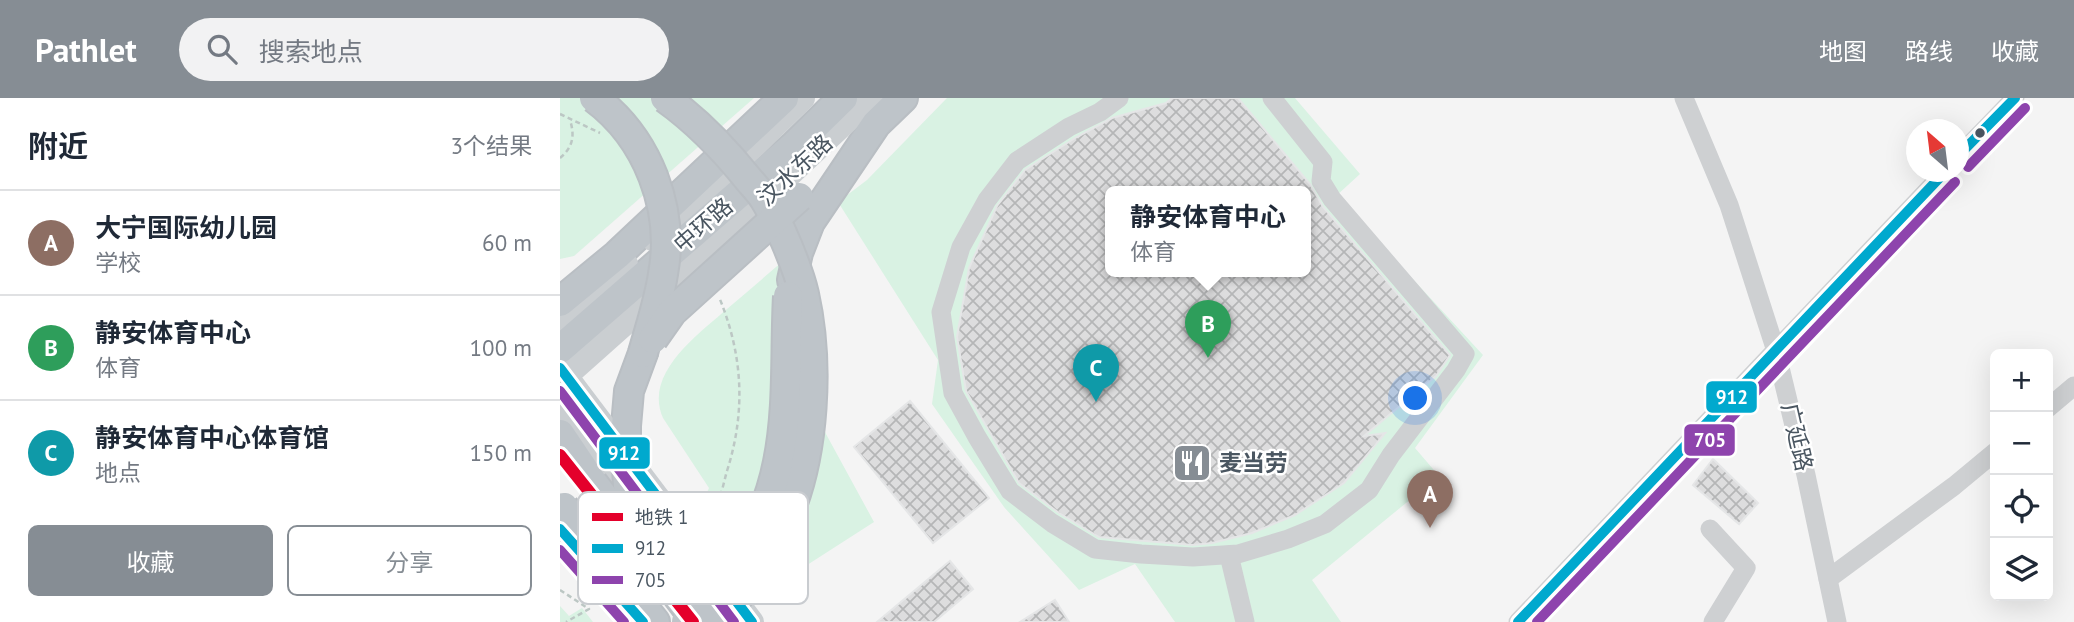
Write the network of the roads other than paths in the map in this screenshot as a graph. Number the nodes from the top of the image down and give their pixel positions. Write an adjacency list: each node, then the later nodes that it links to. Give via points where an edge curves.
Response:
1 (594, 98): 20 (highway, bridge, via 628,130 647,160 660,194 666,228 663,273)
2 (665, 98): 32 (highway, bridge, via 712,139 765,199 804,292 813,380 809,435)
3 (767, 98): 16 (main road, via 650,212)
4 (784, 98): 17 (highway, 中环路, bridge, via 617,255)
5 (803, 98): 18 (main road, 汶水东路)
6 (827, 98): 21 (main road, 汶水东路)
7 (844, 98): 21 (highway, 中环路, bridge)
8 (903, 98): 13 (highway)
9 (1119, 98): 38 (street, via 1017,161 961,247 941,312 953,393 1010,492 1095,549 1167,556)
10 (1272, 98): 38 (street, via 1323,162 1321,181 1332,199 1465,354 1369,490 1325,523)
11 (1684, 98): 19 (street, 广延路, via 1729,205)
12 (2015, 98): 14 (street)
13 (873, 111): 20 (highway, bridge, via 672,312); 21 (main road, 汶水东路, via 712,247); 31 (highway, bridge, via 810,222 798,253 788,296 780,452)
14 (1969, 146)
15 (1936, 182): 19 (street)
16 (560, 287)
17 (560, 302)
18 (560, 323)
19 (1776, 351): 39 (street, 广延路); 57 (street)
20 (643, 352): 29 (highway, bridge, via 629,391 625,426)
21 (561, 363): 30 (main road)
22 (2074, 386): 23 (street)
23 (2053, 404)
24 (560, 407): 28 (main road)
25 (560, 434): 27 (highway, bridge)
26 (1990, 456): 39 (street)
27 (600, 492)
28 (623, 492)
29 (630, 492)
30 (656, 492)
31 (769, 492)
32 (795, 492)
33 (560, 502): 34 (highway, bridge)
34 (578, 525)
35 (560, 529): 37 (main road)
36 (1710, 529): 58 (street, via 1746,568)
37 (578, 549)
38 (1229, 555): 56 (street)
39 (1828, 579): 59 (street, 广延路)
40 (618, 604): 49 (main road)
41 (625, 604): 50 (highway)
42 (640, 604): 51 (highway, bridge)
43 (684, 604): 53 (highway, bridge)
44 (703, 604): 54 (highway, bridge)
45 (704, 604): 52 (highway, bridge)
46 (706, 604): 54 (main road)
47 (733, 604): 54 (highway, bridge)
48 (739, 604): 55 (main road)
49 (629, 622)
50 (640, 622)
51 (654, 622)
52 (686, 622)
53 (697, 622)
54 (719, 622)
55 (752, 622)
56 (1245, 622)
57 (1518, 622)
58 (1713, 622)
59 (1837, 622)

